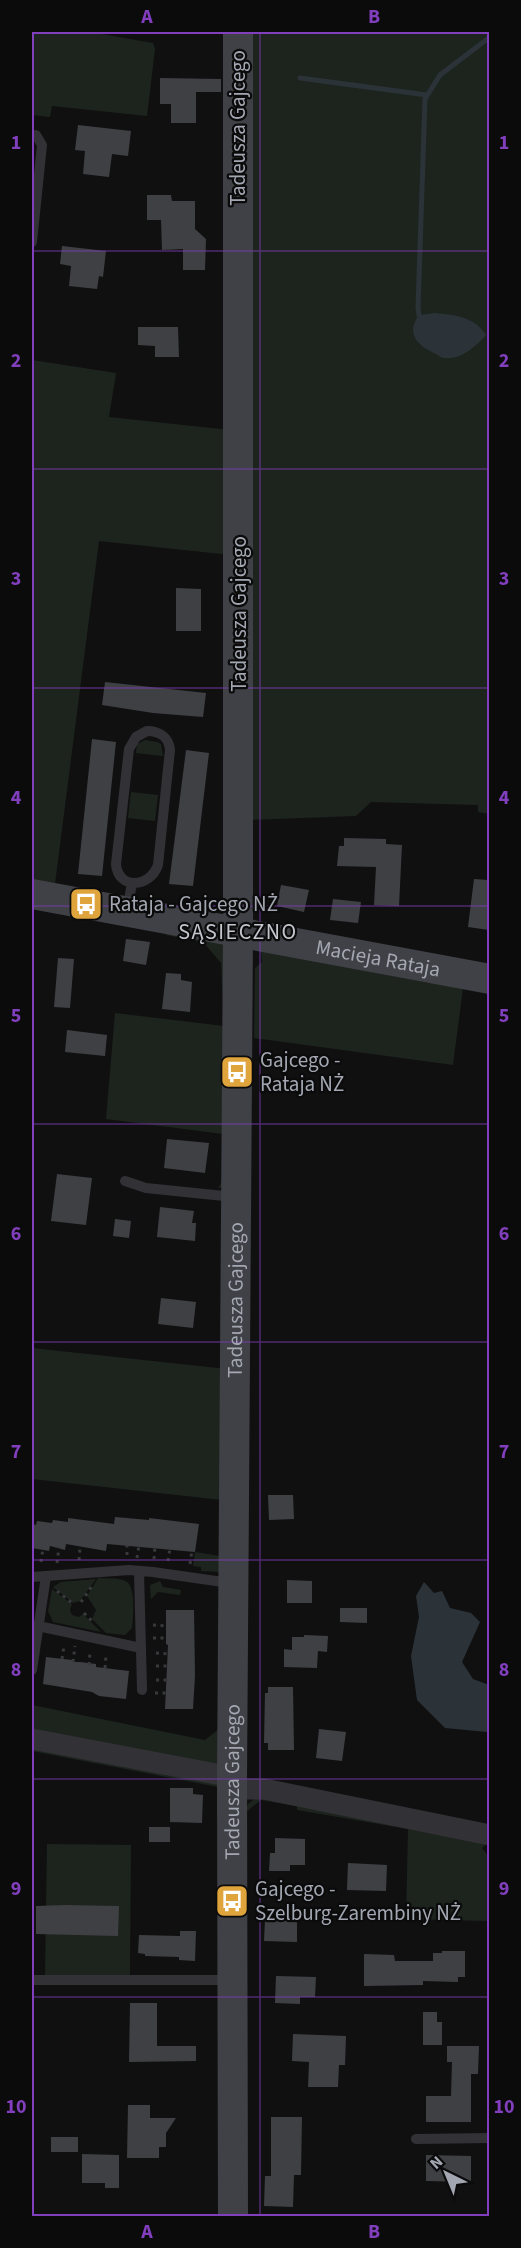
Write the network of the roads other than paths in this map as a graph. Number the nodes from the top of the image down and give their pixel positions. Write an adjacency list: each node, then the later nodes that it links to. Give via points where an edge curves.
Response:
1 (238, 32): 6 (street, Tadeusza Gajcego)
2 (36, 135): 3 (lane, via 42,145)
3 (32, 242)
4 (32, 894): 5 (street, Macieja Rataja)
5 (129, 897): 5 (lane, via 116,864 129,749 135,737 151,731 163,736 170,745 158,866 151,878 139,883); 6 (street, Macieja Rataja)
6 (238, 932): 7 (street, Macieja Rataja); 9 (street, Tadeusza Gajcego)
7 (489, 979)
8 (125, 1181): 9 (lane, Tadeusza Gajcego, via 146,1188)
9 (236, 1197): 13 (street, Tadeusza Gajcego)
10 (138, 1566): 11 (lane); 13 (lane); 15 (lane)
11 (43, 1572): 12 (lane); 14 (lane)
12 (32, 1577)
13 (234, 1583): 19 (street, Tadeusza Gajcego)
14 (38, 1626): 15 (lane); 16 (lane)
15 (144, 1651): 17 (lane)
16 (32, 1670)
17 (142, 1690)
18 (32, 1739): 19 (street)
19 (232, 1783): 20 (street); 22 (street, Tadeusza Gajcego)
20 (489, 1835)
21 (32, 1980): 22 (lane)
22 (233, 1980): 25 (street, Tadeusza Gajcego)
23 (489, 2138): 24 (lane)
24 (416, 2139)
25 (233, 2217)

